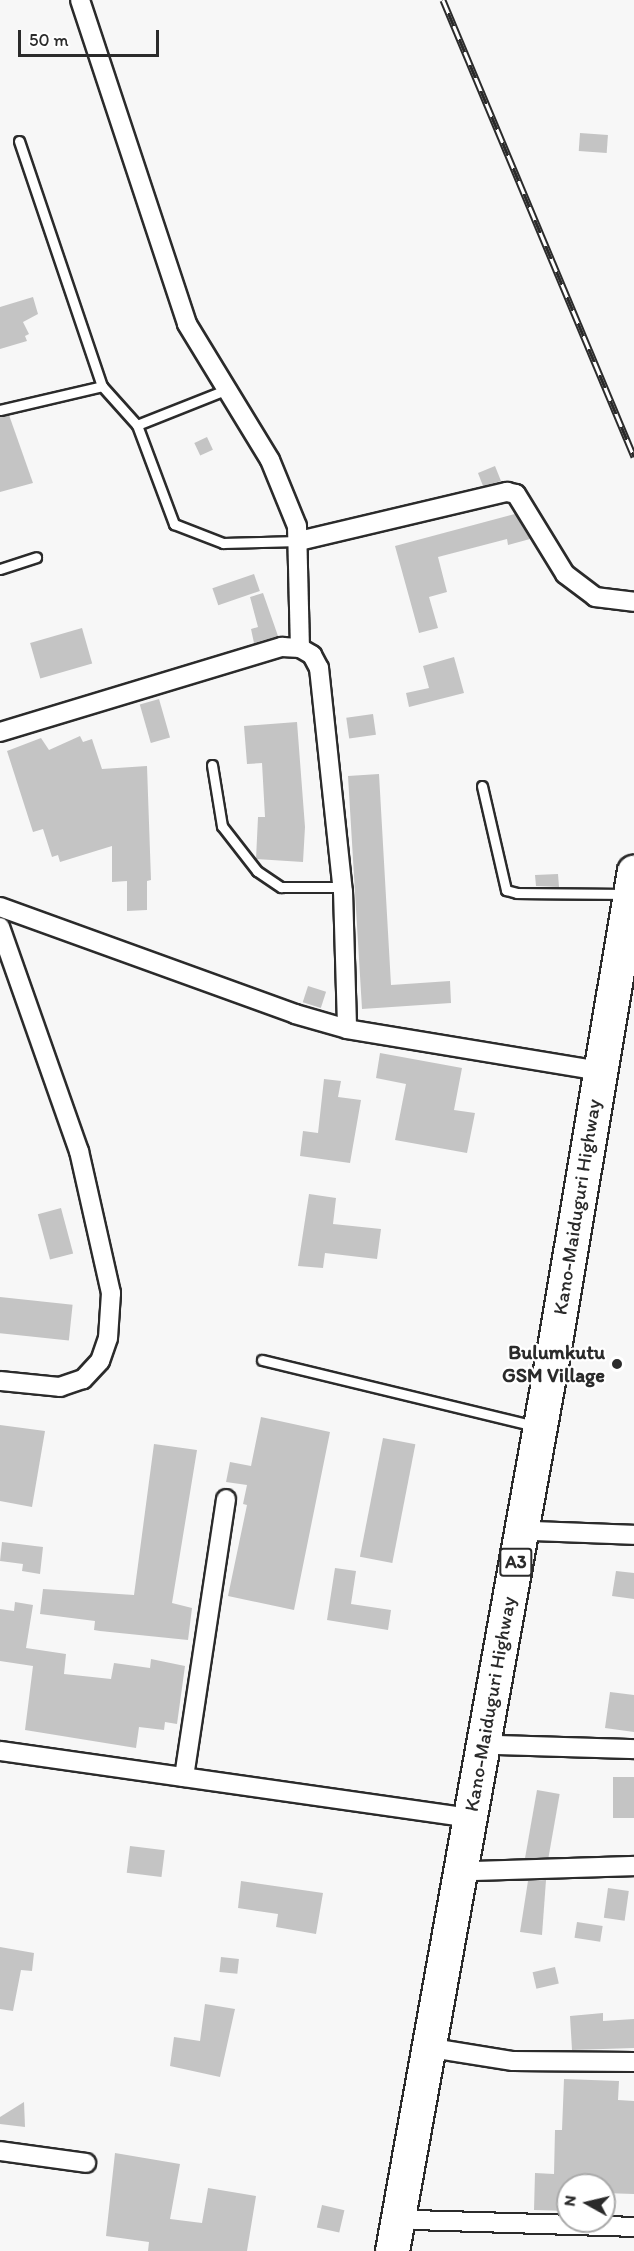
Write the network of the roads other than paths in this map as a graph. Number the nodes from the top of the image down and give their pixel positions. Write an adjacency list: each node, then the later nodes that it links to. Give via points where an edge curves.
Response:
1 (80, 0): 4 (street, via 187,324)
2 (19, 141): 3 (lane)
3 (102, 386): 5 (lane); 6 (lane)
4 (228, 389): 6 (lane); 7 (street, via 270,460)
5 (0, 410)
6 (137, 425): 7 (lane, via 174,524 222,543)
7 (299, 541): 10 (street, via 507,492 516,494 565,574 595,597); 11 (street)
8 (36, 557): 9 (lane)
9 (0, 570)
10 (634, 602)
11 (300, 648): 12 (street, via 282,647); 16 (street, via 312,655 319,668)
12 (0, 732)
13 (212, 765): 16 (lane, via 222,826 257,871 281,887 334,887)
14 (482, 786): 15 (lane, via 506,890 517,893)
15 (632, 883): 21 (highway, Kano-Maiduguri Highway / A3)
16 (343, 891): 20 (street)
17 (0, 907): 20 (street, via 295,1014)
18 (0, 927): 23 (street, via 79,1151 111,1293 108,1338 100,1361 82,1379 60,1387)
19 (634, 997): 26 (highway, Kano-Maiduguri Highway / A3)
20 (347, 1029): 21 (street)
21 (600, 1071): 24 (highway, Kano-Maiduguri Highway / A3)
22 (262, 1360): 24 (lane)
23 (0, 1381)
24 (540, 1427): 32 (highway, Kano-Maiduguri Highway / A3)
25 (226, 1499): 31 (street)
26 (536, 1531): 27 (street); 28 (highway, Kano-Maiduguri Highway / A3)
27 (634, 1535)
28 (498, 1745): 29 (street, via 599,1751); 34 (highway, Kano-Maiduguri Highway / A3)
29 (634, 1749)
30 (0, 1751): 31 (street)
31 (184, 1777): 32 (street)
32 (469, 1818): 37 (highway, Kano-Maiduguri Highway / A3)
33 (634, 1866): 34 (street)
34 (475, 1871): 35 (highway, Kano-Maiduguri Highway / A3)
35 (444, 2050): 36 (street, via 513,2061); 37 (highway, Kano-Maiduguri Highway / A3)
36 (634, 2062)
37 (424, 2117): 41 (highway, Kano-Maiduguri Highway / A3); 42 (highway, Kano-Maiduguri Highway / A3)
38 (0, 2151): 39 (street)
39 (86, 2163)
40 (634, 2227): 41 (street)
41 (412, 2235)
42 (392, 2251)

